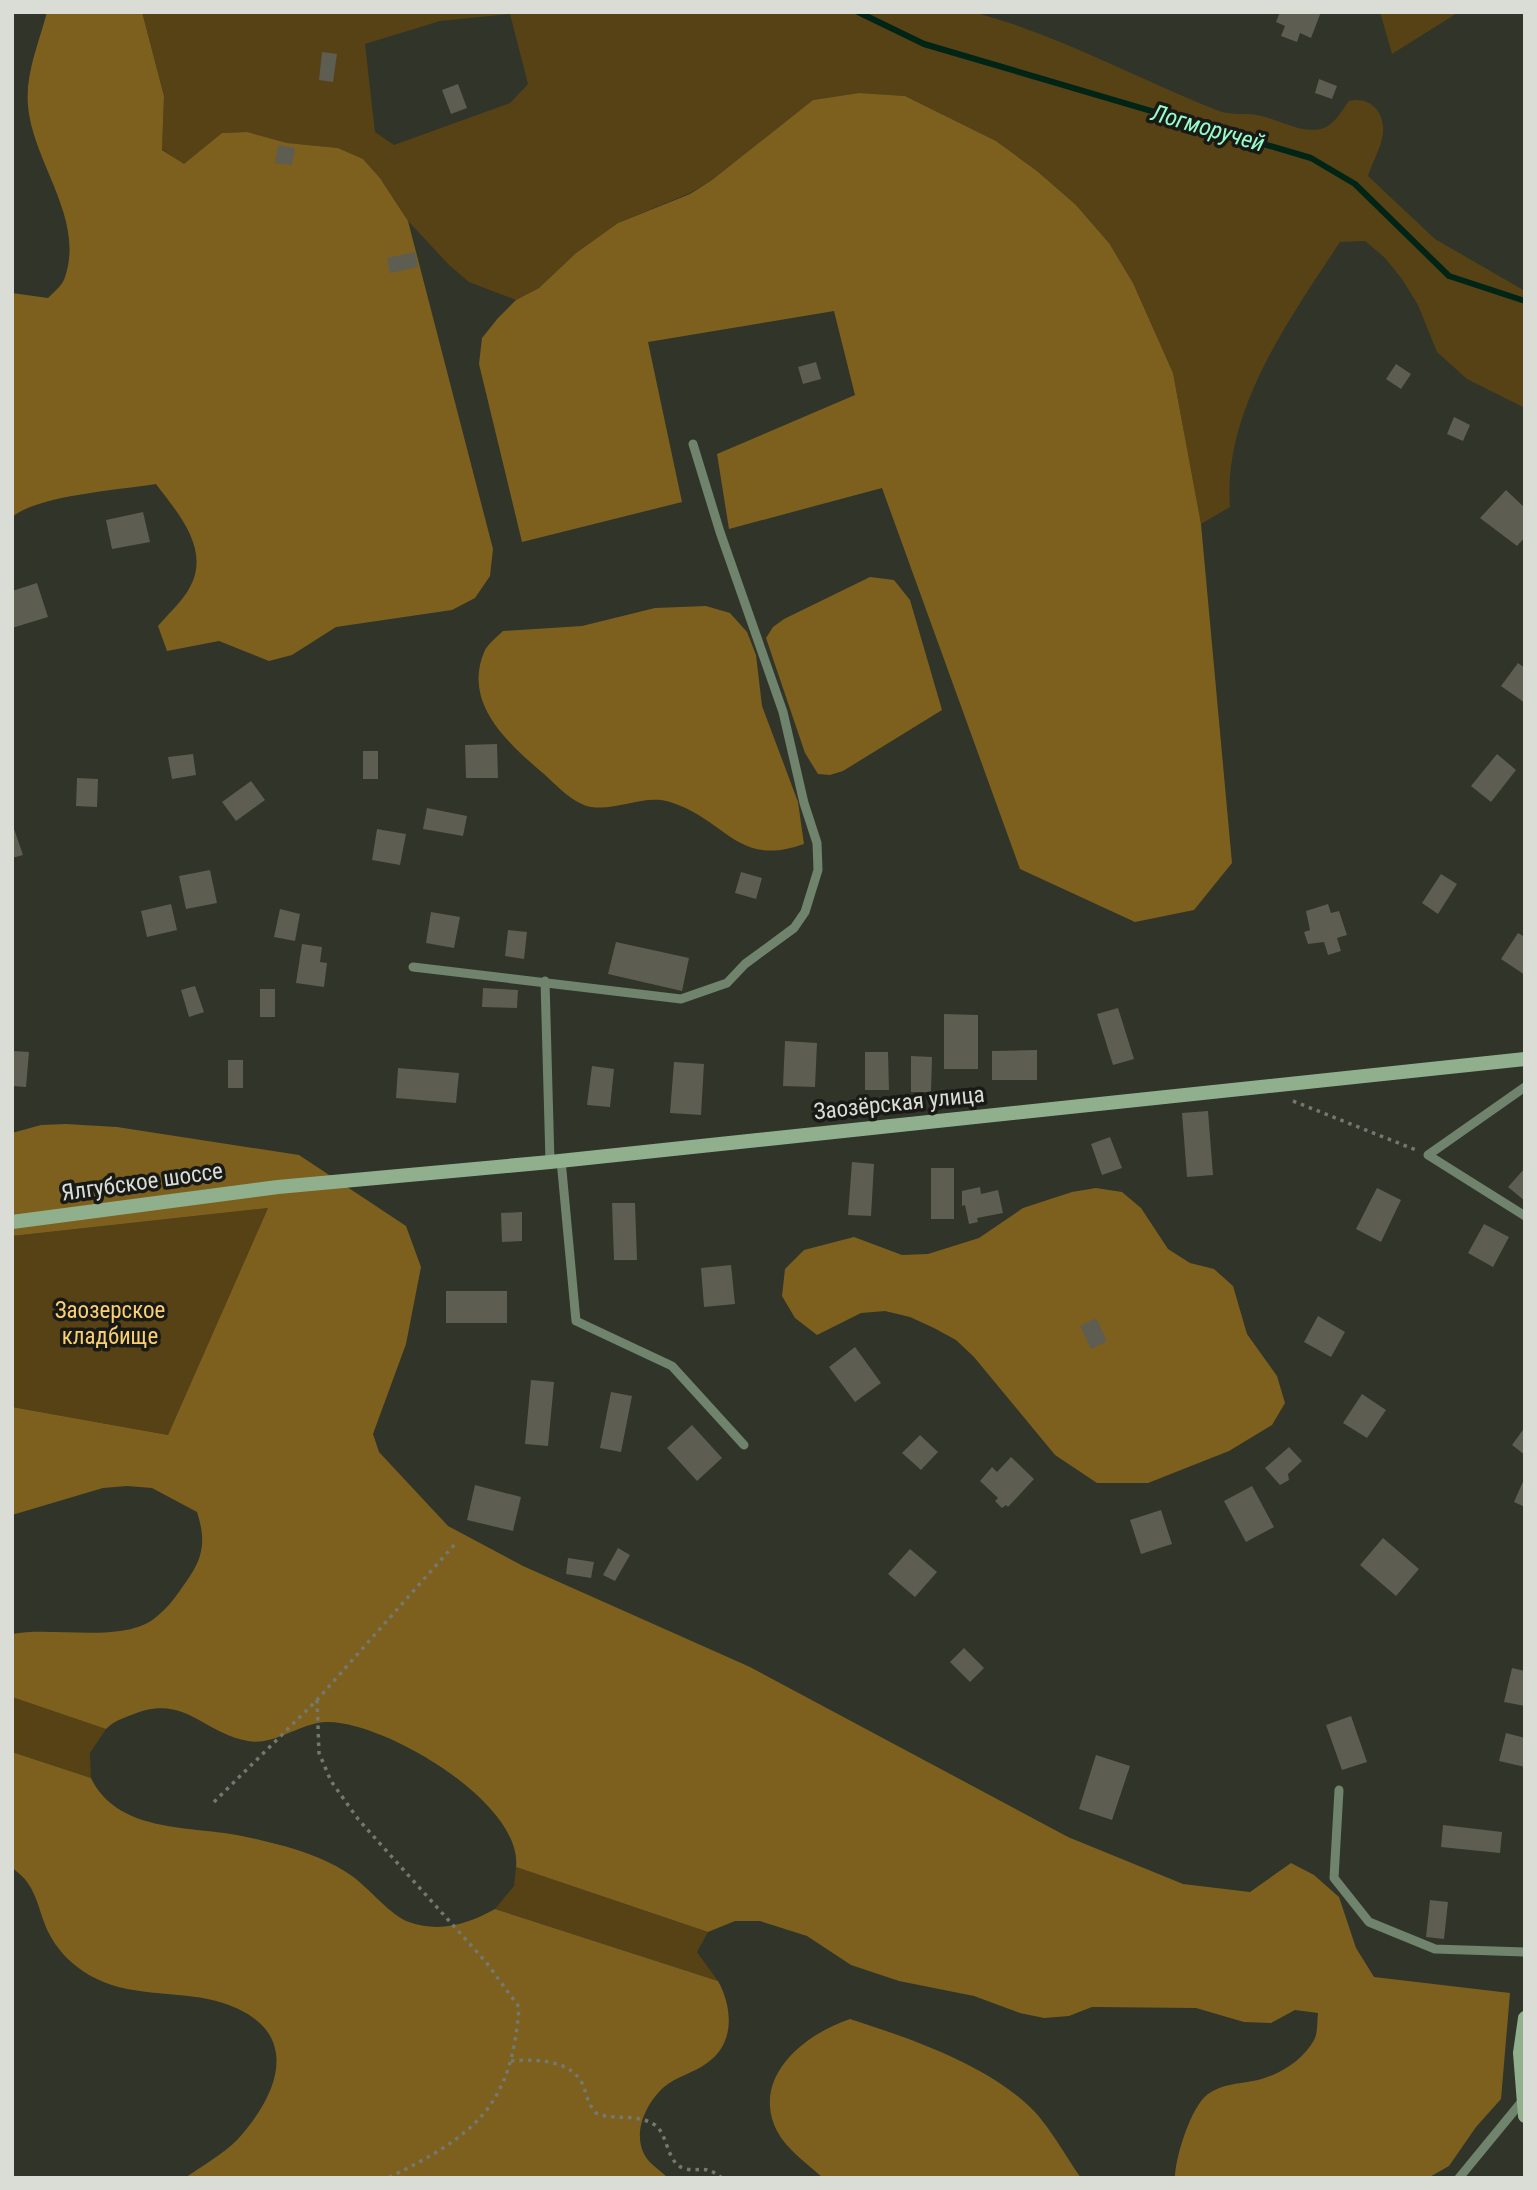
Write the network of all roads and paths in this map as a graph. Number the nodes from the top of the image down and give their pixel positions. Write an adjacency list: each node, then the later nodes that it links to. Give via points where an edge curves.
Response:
1 (693, 444): 3 (lane, via 786,725 817,843 815,881 806,912 794,928 727,983 681,999)
2 (413, 967): 3 (lane)
3 (545, 981): 8 (lane)
4 (1525, 1059): 8 (street, Заозёрская улица)
5 (1525, 1087): 7 (lane)
6 (1293, 1101): 7 (path)
7 (1428, 1155): 10 (lane)
8 (556, 1161): 9 (street, Заозёрская улица); 12 (lane, via 576,1321 672,1366)
9 (278, 1187): 11 (street, Ялгубское шоссе)
10 (1525, 1216)
11 (12, 1222)
12 (744, 1445)
13 (455, 1544): 14 (path)
14 (317, 1700): 16 (path); 19 (path, via 318,1753 331,1781 358,1819 486,1962 519,2007)
15 (1339, 1790): 17 (lane, via 1334,1878 1369,1922 1436,1949)
16 (214, 1802)
17 (1525, 1952)
18 (1525, 2018): 20 (street, via 1520,2053)
19 (511, 2060): 22 (path, via 505,2084 466,2133); 23 (path, via 542,2060 572,2073 583,2084 586,2100 596,2113 649,2122 661,2131 679,2164 686,2169 712,2170)
20 (1523, 2100): 21 (street); 24 (lane)
21 (1525, 2116)
22 (388, 2178)
23 (722, 2178)
24 (1459, 2178)

